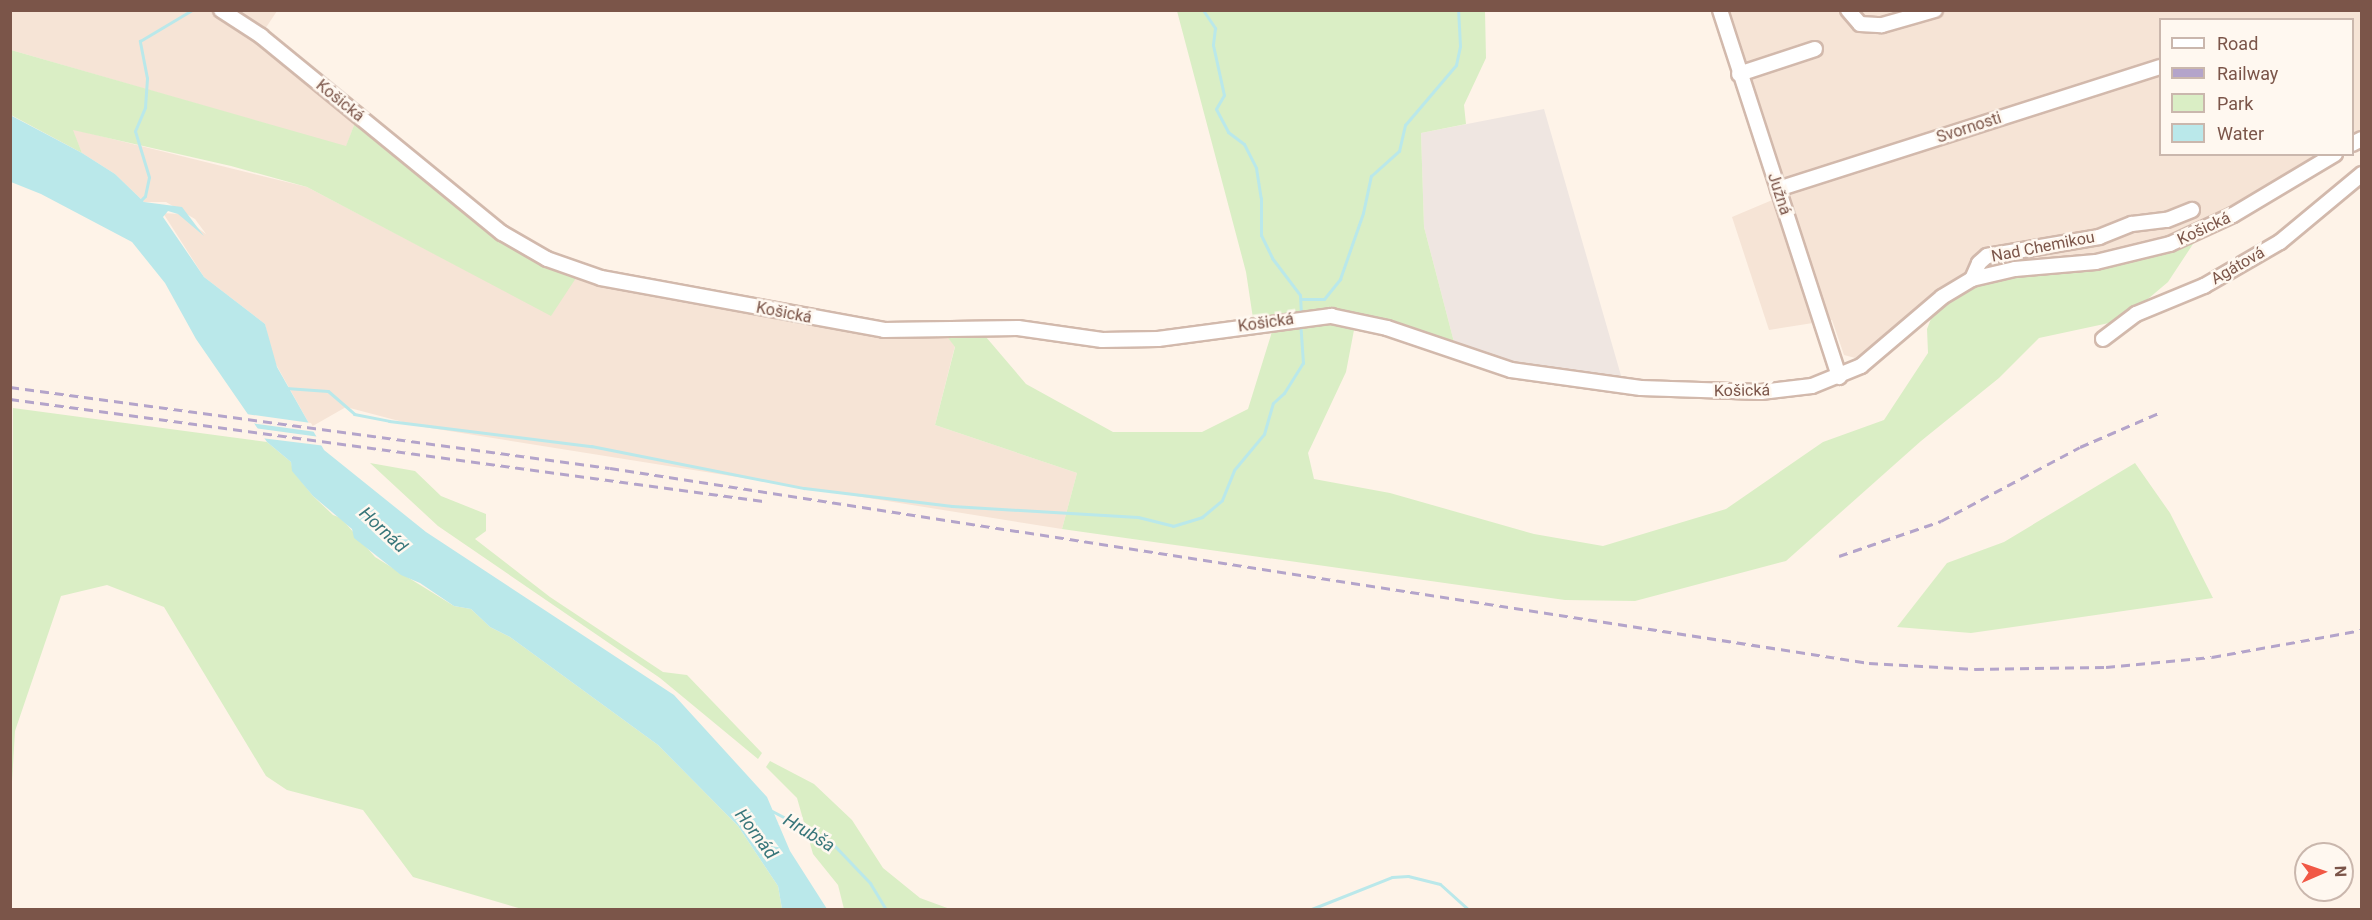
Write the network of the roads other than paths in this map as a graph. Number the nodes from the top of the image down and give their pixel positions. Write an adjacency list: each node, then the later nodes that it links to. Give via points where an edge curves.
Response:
1 (221, 10): 14 (street, Košická, via 261,36 502,232 547,259 601,278 884,330 1018,328 1102,340 1135,340 1331,316 1387,328 1511,370 1578,381 1761,392 1812,386)
2 (1720, 10): 7 (street, Južná)
3 (1848, 10): 4 (street, via 1860,24 1882,25)
4 (1935, 10)
5 (1815, 49): 7 (street)
6 (2159, 67): 10 (street, Svornosti)
7 (1739, 74): 10 (street, Južná)
8 (2332, 156): 12 (street, Košická, via 2233,215 2170,244 2096,262 2015,269)
9 (2361, 174): 13 (street, Agátová, via 2280,242 2204,286 2136,314)
10 (1778, 189): 14 (street, Južná)
11 (2192, 210): 12 (street, Nad Chemikou, via 2167,220 2132,224 2099,237 1988,256 1979,263)
12 (1972, 279): 14 (street, Košická, via 1942,297 1861,366)
13 (2103, 339)
14 (1839, 377)

